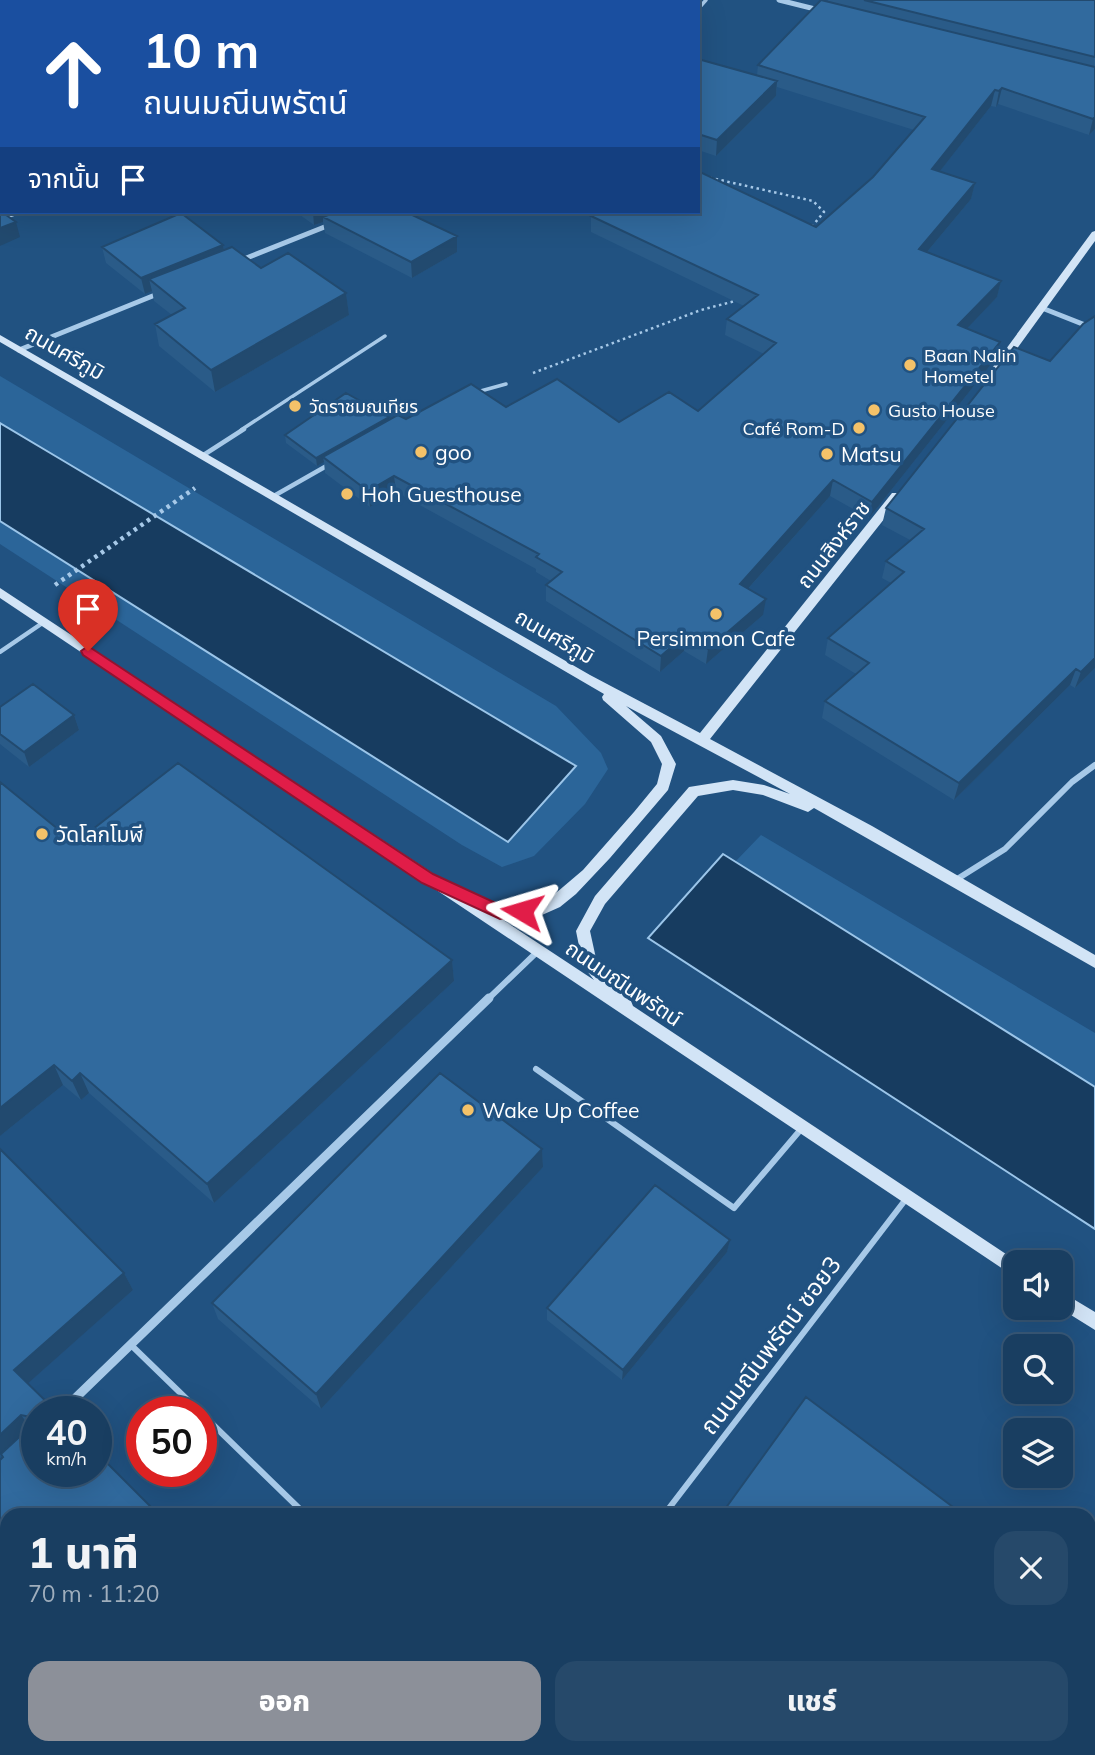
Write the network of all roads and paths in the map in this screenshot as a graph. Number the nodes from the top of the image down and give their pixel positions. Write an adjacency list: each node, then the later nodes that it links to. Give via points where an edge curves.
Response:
1 (779, 0): 2 (street)
2 (832, 13)
3 (700, 175): 5 (path, via 813,201 824,212)
4 (335, 222): 7 (street)
5 (808, 231)
6 (1095, 234): 10 (main road)
7 (233, 263)
8 (169, 289): 14 (street)
9 (744, 299): 16 (path, via 701,310)
10 (1042, 308): 11 (street); 15 (main road)
11 (1095, 330)
12 (385, 336): 18 (lane)
13 (0, 338): 14 (main road, ถนนศรีภูมิ)
14 (19, 349): 18 (main road, ถนนศรีภูมิ)
15 (988, 381)
16 (506, 384): 17 (lane)
17 (469, 394)
18 (202, 456): 22 (main road, ถนนศรีภูมิ)
19 (342, 458): 22 (lane)
20 (908, 481): 28 (main road, ถนนสิงห์ราช)
21 (196, 488): 23 (path)
22 (272, 497): 27 (main road, ถนนศรีภูมิ)
23 (55, 585)
24 (0, 592): 25 (main road, ถนนมณีนพรัตน์)
25 (44, 622): 26 (lane); 31 (main road, ถนนมณีนพรัตน์)
26 (0, 652)
27 (586, 678): 28 (main road, ถนนศรีภูมิ); 31 (main road, via 656,739 668,764 663,786 567,894 543,909 500,912)
28 (701, 741): 30 (main road, ถนนศรีภูมิ)
29 (1095, 765): 32 (street, via 1005,849)
30 (867, 830): 32 (main road, ถนนศรีภูมิ); 35 (main road, via 764,790 733,785 694,791 600,900 583,931 590,966)
31 (428, 878): 33 (main road, ถนนมณีนพรัตน์)
32 (954, 881): 34 (main road, ถนนศรีภูมิ)
33 (537, 952): 35 (main road, ถนนมณีนพรัตน์); 42 (street)
34 (1095, 962)
35 (641, 1021): 37 (main road, ถนนมณีนพรัตน์)
36 (536, 1069): 37 (lane, via 734,1208)
37 (802, 1128): 38 (main road, ถนนมณีนพรัตน์)
38 (907, 1197): 39 (main road, ถนนมณีนพรัตน์); 47 (lane, ถนนมณีนพรัตน์ ซอย3)
39 (1003, 1261)
40 (1073, 1308): 41 (main road)
41 (1095, 1322)
42 (131, 1345): 43 (street); 44 (lane)
43 (78, 1396)
44 (184, 1396)
45 (217, 1429): 46 (lane)
46 (299, 1508)
47 (669, 1508)

